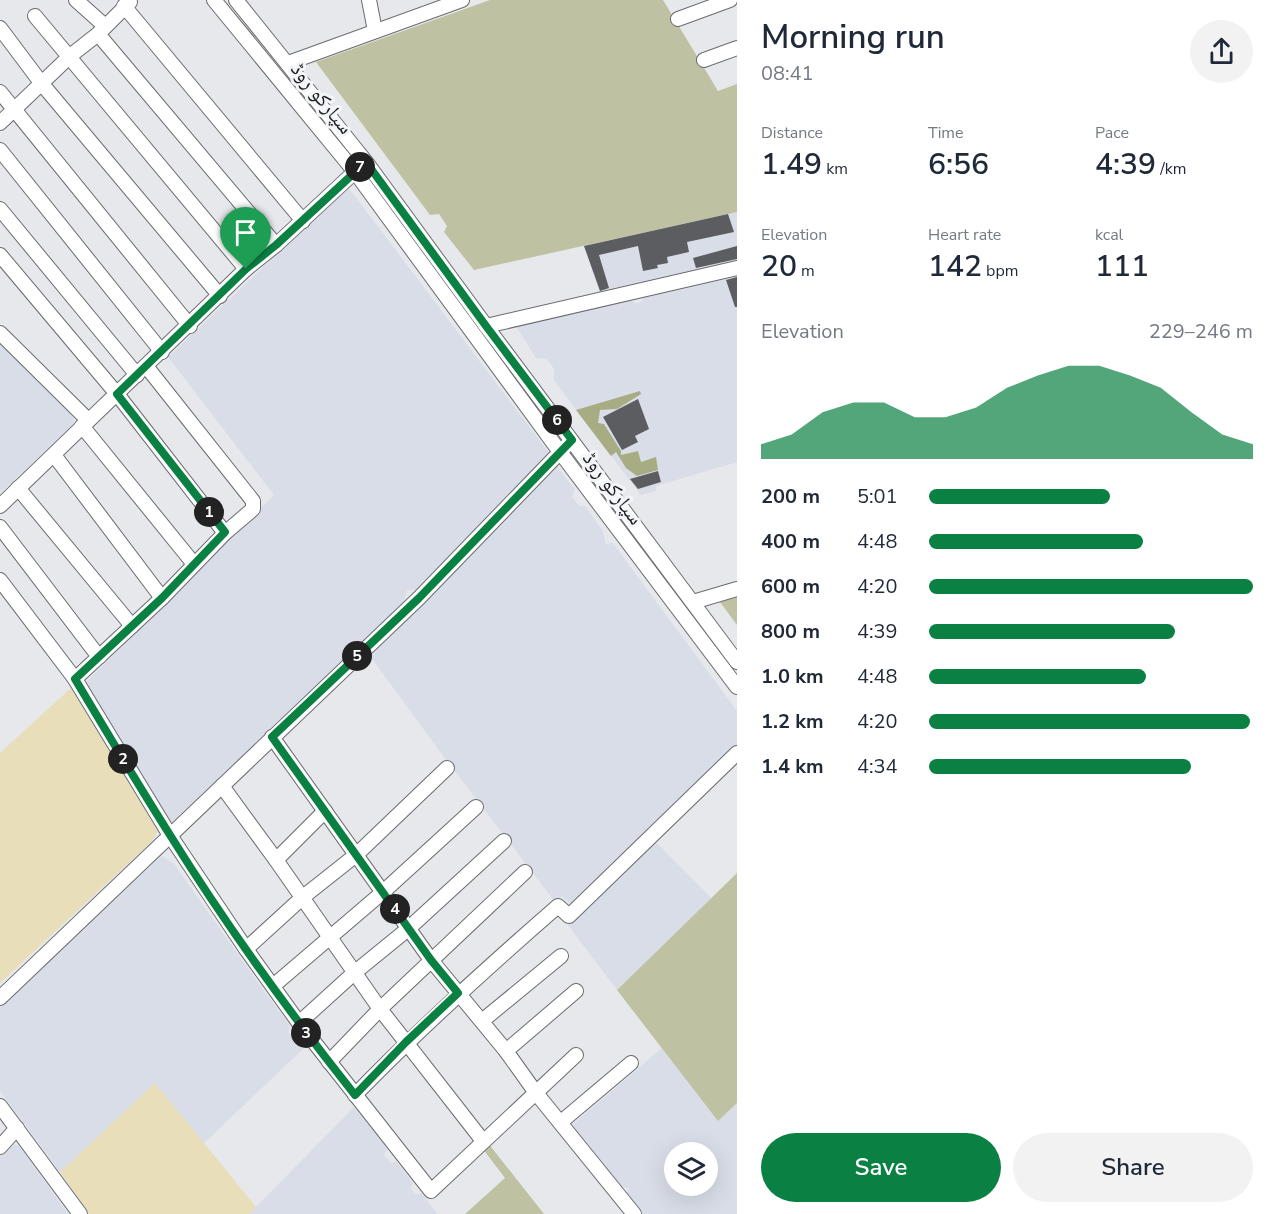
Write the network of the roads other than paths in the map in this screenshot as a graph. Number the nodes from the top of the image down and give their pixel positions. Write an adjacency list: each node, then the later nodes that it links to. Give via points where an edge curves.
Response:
1 (76, 0): 11 (street)
2 (214, 0): 23 (street, سپارکو روڈ)
3 (236, 0): 16 (street, سپارکو روڈ)
4 (369, 0): 12 (street)
5 (462, 0): 12 (street)
6 (730, 0): 9 (street)
7 (128, 3): 11 (street); 25 (street)
8 (35, 16): 14 (street)
9 (678, 18)
10 (0, 28): 17 (street)
11 (101, 30): 14 (street); 26 (street)
12 (375, 31): 16 (street)
13 (737, 48): 15 (street)
14 (70, 56): 17 (street); 29 (street)
15 (704, 60)
16 (288, 63): 22 (street, سپارکو روڈ)
17 (42, 84): 19 (street); 30 (street)
18 (0, 92): 19 (street)
19 (14, 110): 20 (street); 31 (street)
20 (0, 123)
21 (0, 150): 34 (street)
22 (366, 162): 23 (street); 32 (street, سپارکو روڈ)
23 (355, 172): 25 (street); 39 (street, سپارکو روڈ)
24 (0, 209): 35 (street)
25 (303, 221): 26 (street)
26 (276, 245): 29 (street)
27 (0, 255): 36 (street)
28 (737, 268): 32 (street)
29 (246, 269): 30 (street)
30 (220, 296): 31 (street)
31 (190, 326): 34 (street)
32 (486, 326): 38 (street, سپارکو روڈ)
33 (0, 333): 37 (street)
34 (162, 352): 35 (street)
35 (141, 370): 36 (street); 44 (street, via 253,501 253,509)
36 (117, 394): 37 (street); 44 (street)
37 (85, 423): 40 (street); 45 (street)
38 (572, 440): 39 (street); 49 (street, سپارکو روڈ)
39 (560, 452): 54 (street, سپارکو روڈ); 55 (street, via 419,598)
40 (54, 455): 41 (street); 48 (street)
41 (18, 488): 42 (street); 50 (street)
42 (0, 506)
43 (0, 527): 51 (street)
44 (225, 532): 45 (street)
45 (194, 564): 48 (street)
46 (0, 580): 53 (street)
47 (737, 589): 49 (street)
48 (162, 598): 50 (street)
49 (693, 602): 52 (street, سپارکو روڈ)
50 (132, 626): 51 (street)
51 (99, 657): 53 (street)
52 (737, 662)
53 (75, 679): 61 (street)
54 (737, 687)
55 (272, 737): 58 (street); 60 (street)
56 (737, 753): 76 (street, via 569,916 558,906)
57 (447, 768): 63 (street)
58 (222, 786): 61 (street); 64 (street)
59 (476, 807): 66 (street)
60 (325, 811): 63 (street); 64 (street)
61 (171, 837): 70 (street); 77 (street)
62 (504, 841): 68 (street)
63 (356, 855): 66 (street); 67 (street)
64 (276, 860): 67 (street)
65 (525, 872): 72 (street)
66 (383, 892): 68 (street); 69 (street)
67 (303, 897): 69 (street); 70 (street)
68 (408, 929): 72 (street); 73 (street)
69 (329, 937): 73 (street); 74 (street)
70 (246, 949): 74 (street)
71 (561, 956): 79 (street)
72 (431, 960): 76 (street); 78 (street)
73 (354, 973): 78 (street); 80 (street)
74 (273, 986): 80 (street)
75 (576, 991): 82 (street)
76 (458, 993): 79 (street); 81 (street)
77 (0, 998)
78 (380, 1009): 81 (street); 84 (street)
79 (482, 1021): 82 (street)
80 (299, 1023): 84 (street)
81 (406, 1042): 87 (street); 91 (street)
82 (506, 1051): 86 (street)
83 (576, 1054): 86 (street)
84 (329, 1062): 87 (street)
85 (632, 1063): 89 (street)
86 (536, 1093): 89 (street); 91 (street)
87 (355, 1095): 91 (street, via 431,1191)
88 (0, 1106): 90 (street)
89 (561, 1122): 94 (street)
90 (17, 1128): 92 (street); 93 (street)
91 (483, 1141)
92 (0, 1147)
93 (80, 1214)
94 (634, 1214)

